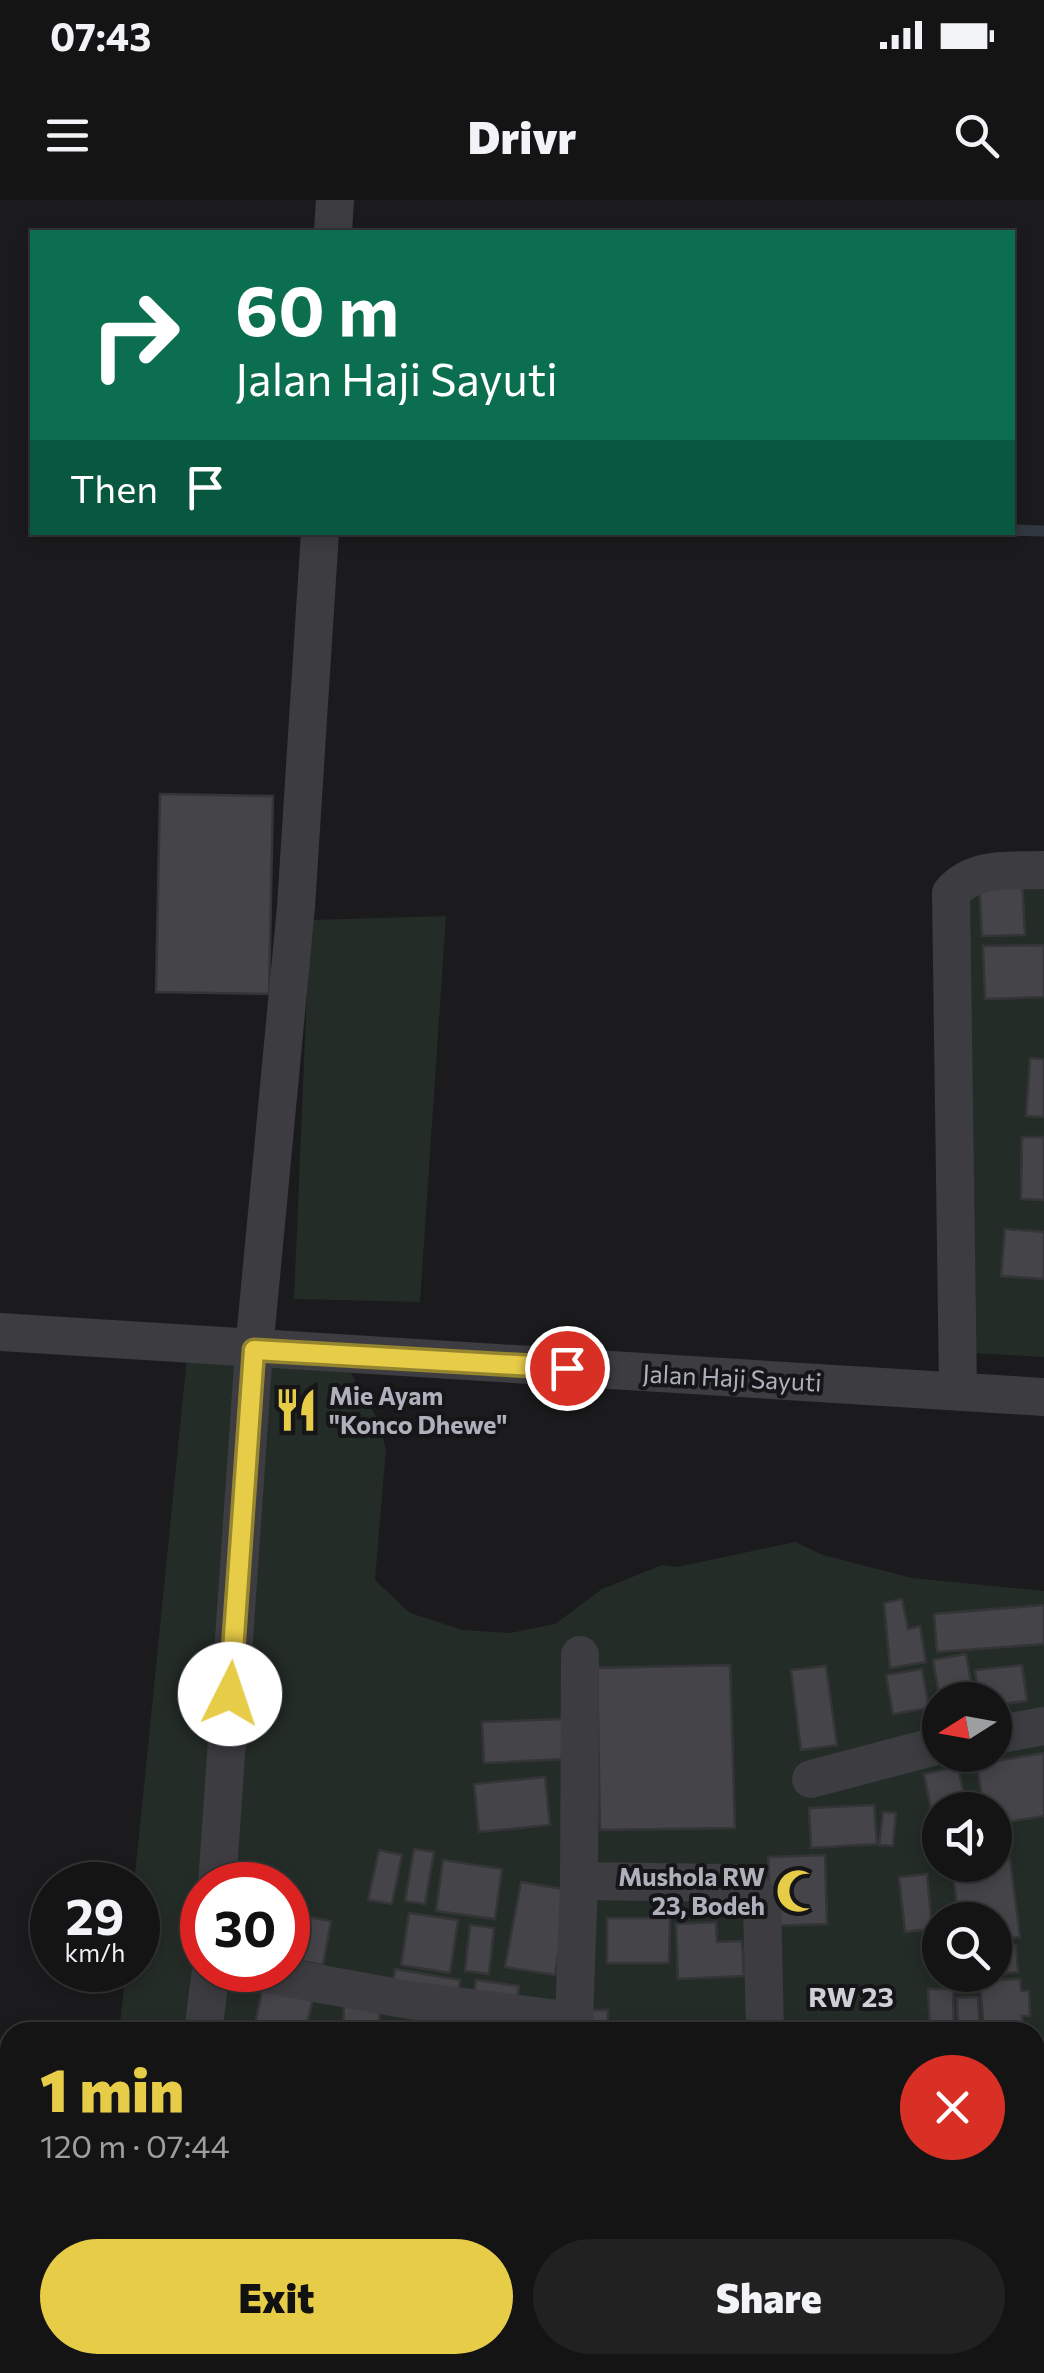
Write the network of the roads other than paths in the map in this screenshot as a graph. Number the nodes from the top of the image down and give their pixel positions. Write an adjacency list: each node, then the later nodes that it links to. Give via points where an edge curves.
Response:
1 (335, 200): 2 (street)
2 (333, 230)
3 (320, 536): 6 (street, via 296,907)
4 (1044, 870): 7 (street, via 983,872 963,879 951,893)
5 (0, 1332): 6 (street, Jalan Haji Sayuti)
6 (254, 1350): 7 (street, Jalan Haji Sayuti); 14 (street)
7 (958, 1391): 8 (street, Jalan Haji Sayuti)
8 (1044, 1397)
9 (580, 1655): 15 (street)
10 (1044, 1726): 11 (street)
11 (1012, 1732)
12 (922, 1751): 13 (street)
13 (811, 1780)
14 (219, 1862)
15 (579, 1881): 20 (street); 21 (street, via 750,1887 762,1903)
16 (310, 1983): 19 (street)
17 (208, 1992): 18 (street)
18 (204, 2022)
19 (543, 2022)
20 (574, 2022)
21 (766, 2022)

